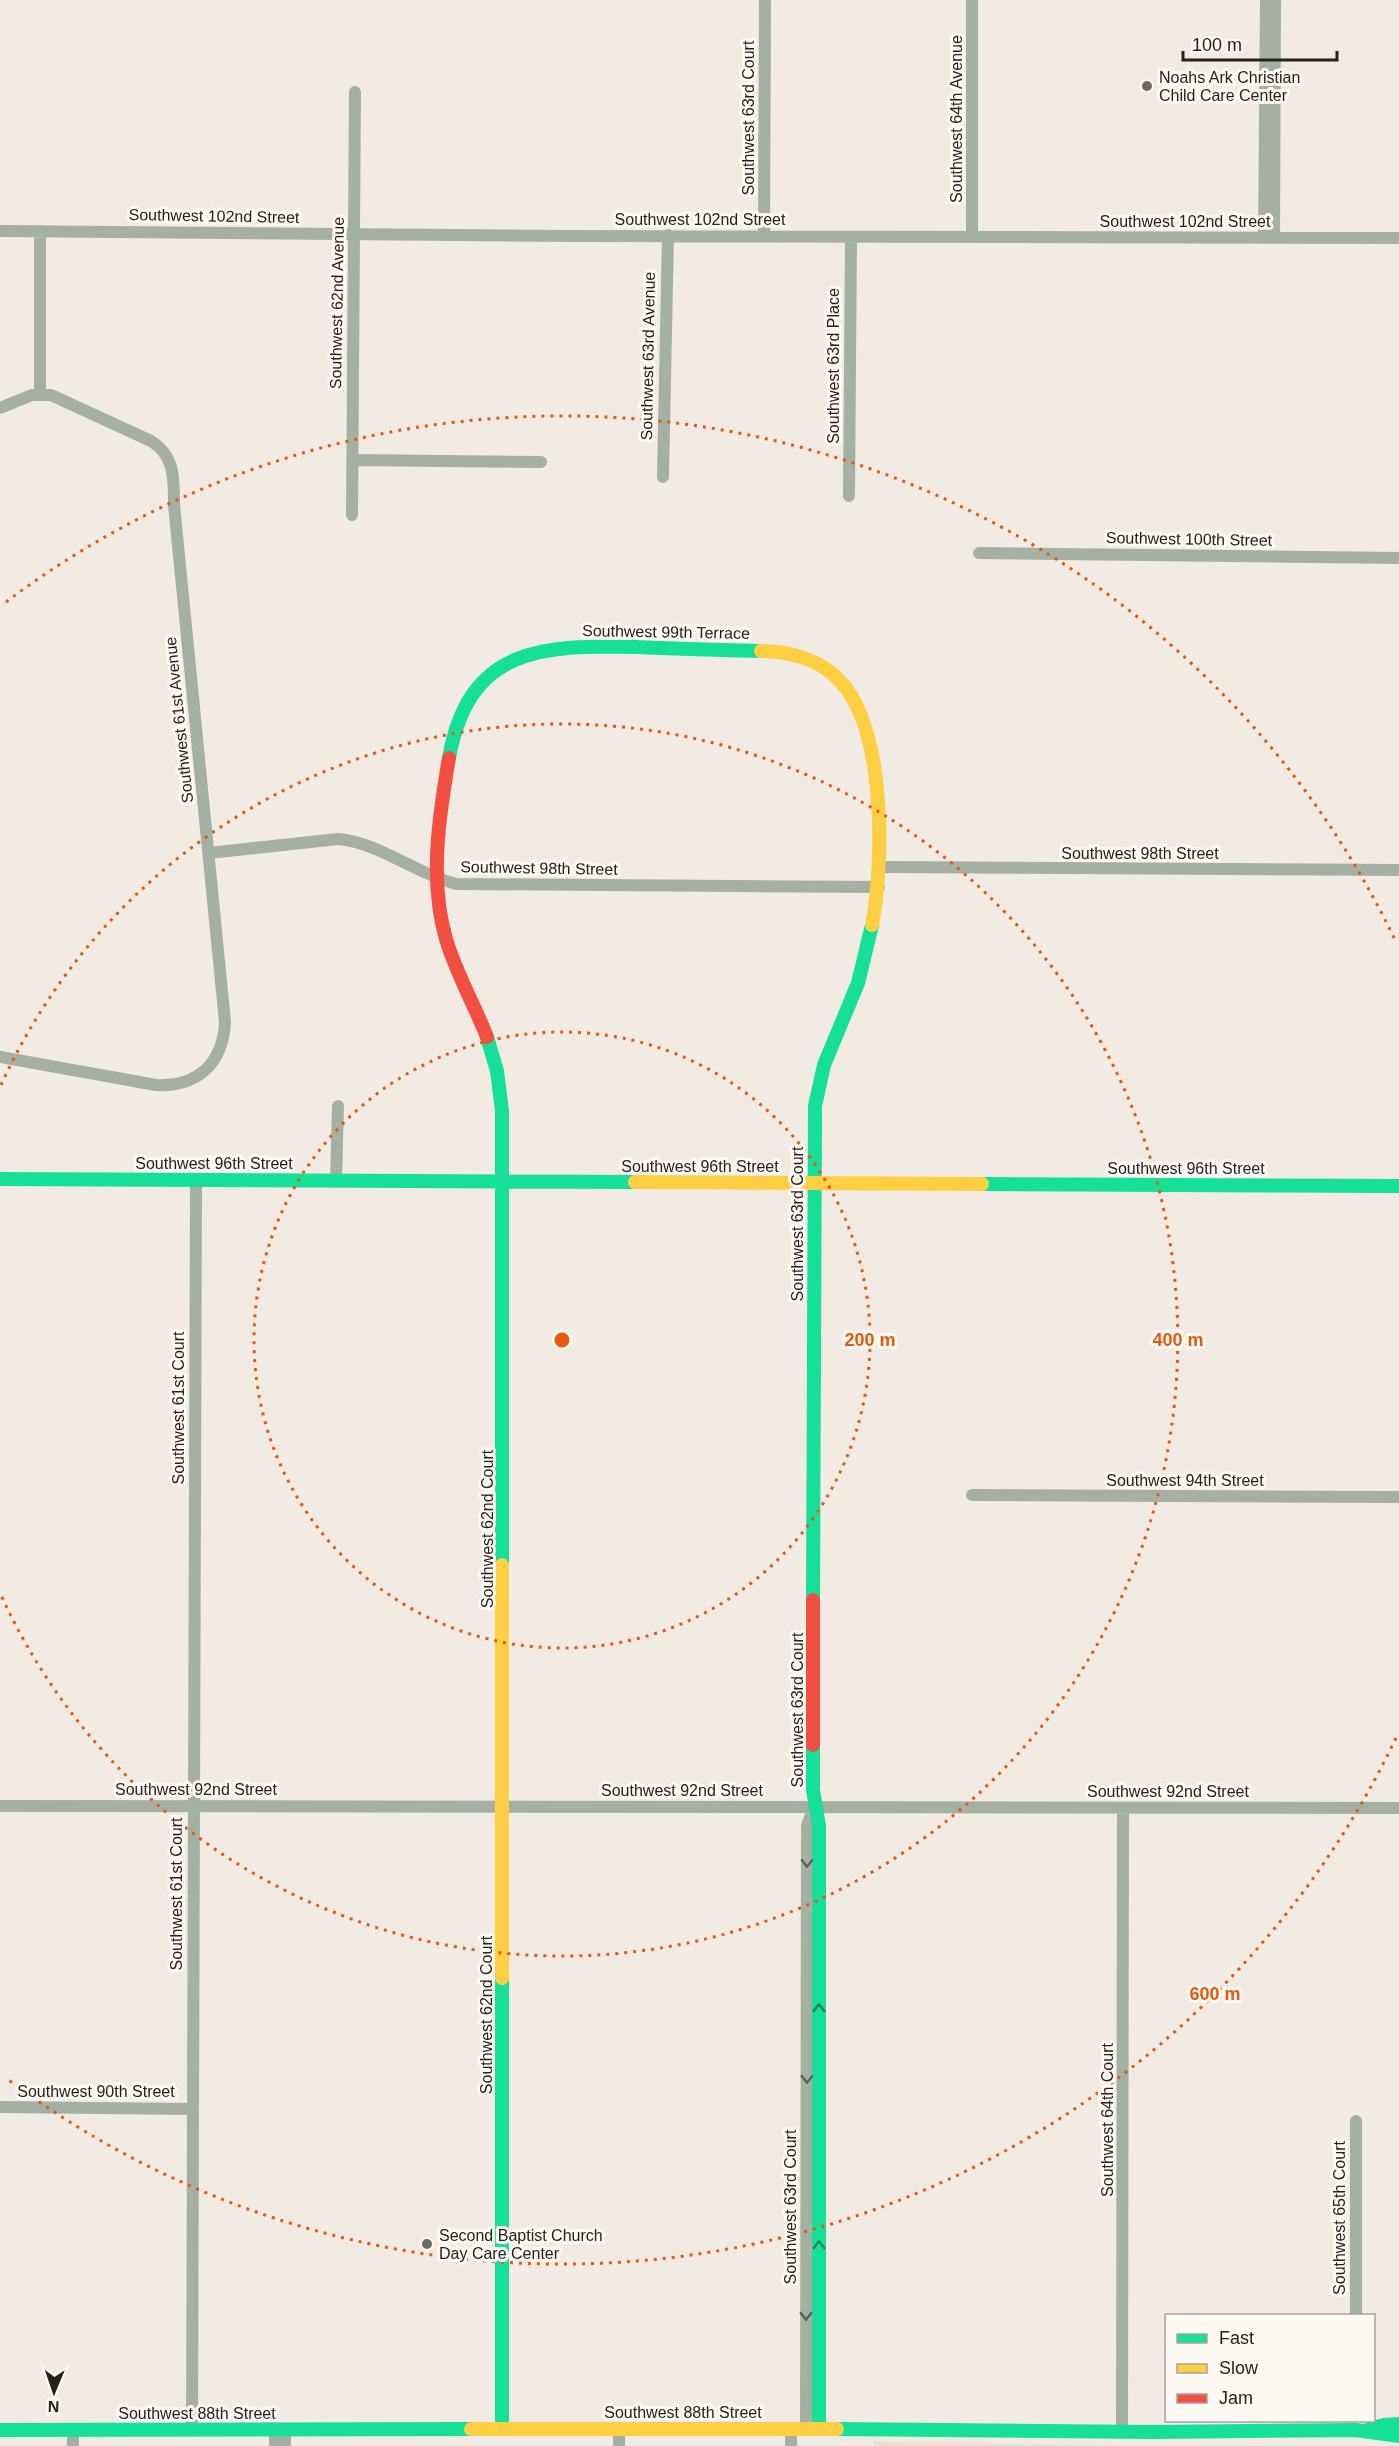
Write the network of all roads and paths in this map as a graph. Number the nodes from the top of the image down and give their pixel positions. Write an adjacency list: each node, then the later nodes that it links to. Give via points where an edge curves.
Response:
1 (765, 0): 10 (street, Southwest 63rd Court)
2 (972, 0): 12 (street, Southwest 64th Avenue)
3 (1266, 0): 13 (street)
4 (1275, 0): 13 (street)
5 (355, 92): 8 (street, Southwest 62nd Avenue)
6 (0, 231): 7 (street, Southwest 102nd Street)
7 (40, 231): 8 (street, Southwest 102nd Street); 15 (street)
8 (354, 234): 9 (street, Southwest 102nd Street); 17 (street, Southwest 62nd Avenue)
9 (668, 236): 10 (street, Southwest 102nd Street); 19 (street, Southwest 63rd Avenue)
10 (764, 236): 11 (street, Southwest 102nd Street)
11 (851, 237): 12 (street, Southwest 102nd Street); 20 (street, Southwest 63rd Place)
12 (972, 237): 13 (street, Southwest 102nd Street)
13 (1269, 238): 14 (street, Southwest 102nd Street)
14 (1399, 238)
15 (40, 394): 16 (street); 26 (street, Southwest 61st Avenue, via 56,397 135,433 158,446 170,462)
16 (0, 408)
17 (353, 460): 18 (street); 21 (street, Southwest 62nd Avenue)
18 (541, 462)
19 (663, 477)
20 (849, 496)
21 (352, 515)
22 (979, 553): 23 (street, Southwest 100th Street)
23 (1399, 558)
24 (507, 661): 25 (street, Southwest 99th Terrace, via 550,648 579,646 774,651 793,654); 29 (street, Southwest 62nd Court, via 477,687 453,735 442,812)
25 (823, 668): 27 (street, Southwest 63rd Court, via 850,693 865,722 877,798)
26 (209, 853): 29 (street, Southwest 98th Street, via 346,840); 31 (street, Southwest 61st Avenue, via 225,1022 220,1048 202,1074 177,1085 156,1085)
27 (881, 867): 28 (street, Southwest 98th Street); 30 (street, Southwest 63rd Court)
28 (1399, 870)
29 (439, 880): 30 (street, Southwest 98th Street, via 475,885); 36 (street, Southwest 62nd Court, via 440,919 450,954 495,1060 501,1104)
30 (879, 887): 37 (street, Southwest 63rd Court, via 859,977 817,1089)
31 (0, 1057)
32 (338, 1106): 35 (street)
33 (0, 1179): 34 (street, Southwest 96th Street)
34 (196, 1180): 35 (street, Southwest 96th Street); 41 (street, Southwest 61st Court)
35 (336, 1180): 36 (street, Southwest 96th Street)
36 (503, 1181): 37 (street, Southwest 96th Street); 43 (street, Southwest 62nd Court)
37 (814, 1183): 38 (street, Southwest 96th Street); 44 (street, Southwest 63rd Court)
38 (1399, 1186)
39 (972, 1495): 40 (street, Southwest 94th Street)
40 (1399, 1497)
41 (193, 1805): 42 (street, Southwest 92nd Street); 43 (street, Southwest 92nd Street); 48 (street, Southwest 61st Court)
42 (0, 1806)
43 (503, 1806): 44 (street, Southwest 92nd Street); 56 (street, Southwest 62nd Court)
44 (814, 1806): 45 (street, Southwest 92nd Street); 58 (street, Southwest 63rd Court, via 819,1826 813,1936)
45 (1123, 1808): 46 (street, Southwest 92nd Street); 61 (street, Southwest 64th Court)
46 (1399, 1808)
47 (0, 2107): 48 (street, Southwest 90th Street)
48 (192, 2109): 54 (street, Southwest 61st Court)
49 (1356, 2121): 50 (street, Southwest 65th Court)
50 (1356, 2314)
51 (1399, 2424): 52 (street, Southwest 88th Street)
52 (1359, 2427): 61 (street, Southwest 88th Street); 62 (street, Southwest 88th Street)
53 (619, 2428): 56 (street, Southwest 88th Street); 57 (street, Southwest 88th Street); 66 (street)
54 (192, 2429): 55 (street, Southwest 88th Street); 60 (street, Southwest 88th Street)
55 (280, 2429): 56 (street, Southwest 88th Street); 64 (street); 65 (street)
56 (502, 2429)
57 (791, 2429): 58 (street, Southwest 88th Street); 67 (street)
58 (813, 2429): 61 (street, Southwest 88th Street)
59 (0, 2430): 60 (street, Southwest 88th Street)
60 (73, 2430): 63 (street)
61 (1122, 2432)
62 (1399, 2436)
63 (73, 2446)
64 (275, 2446)
65 (285, 2446)
66 (619, 2446)
67 (791, 2446)

